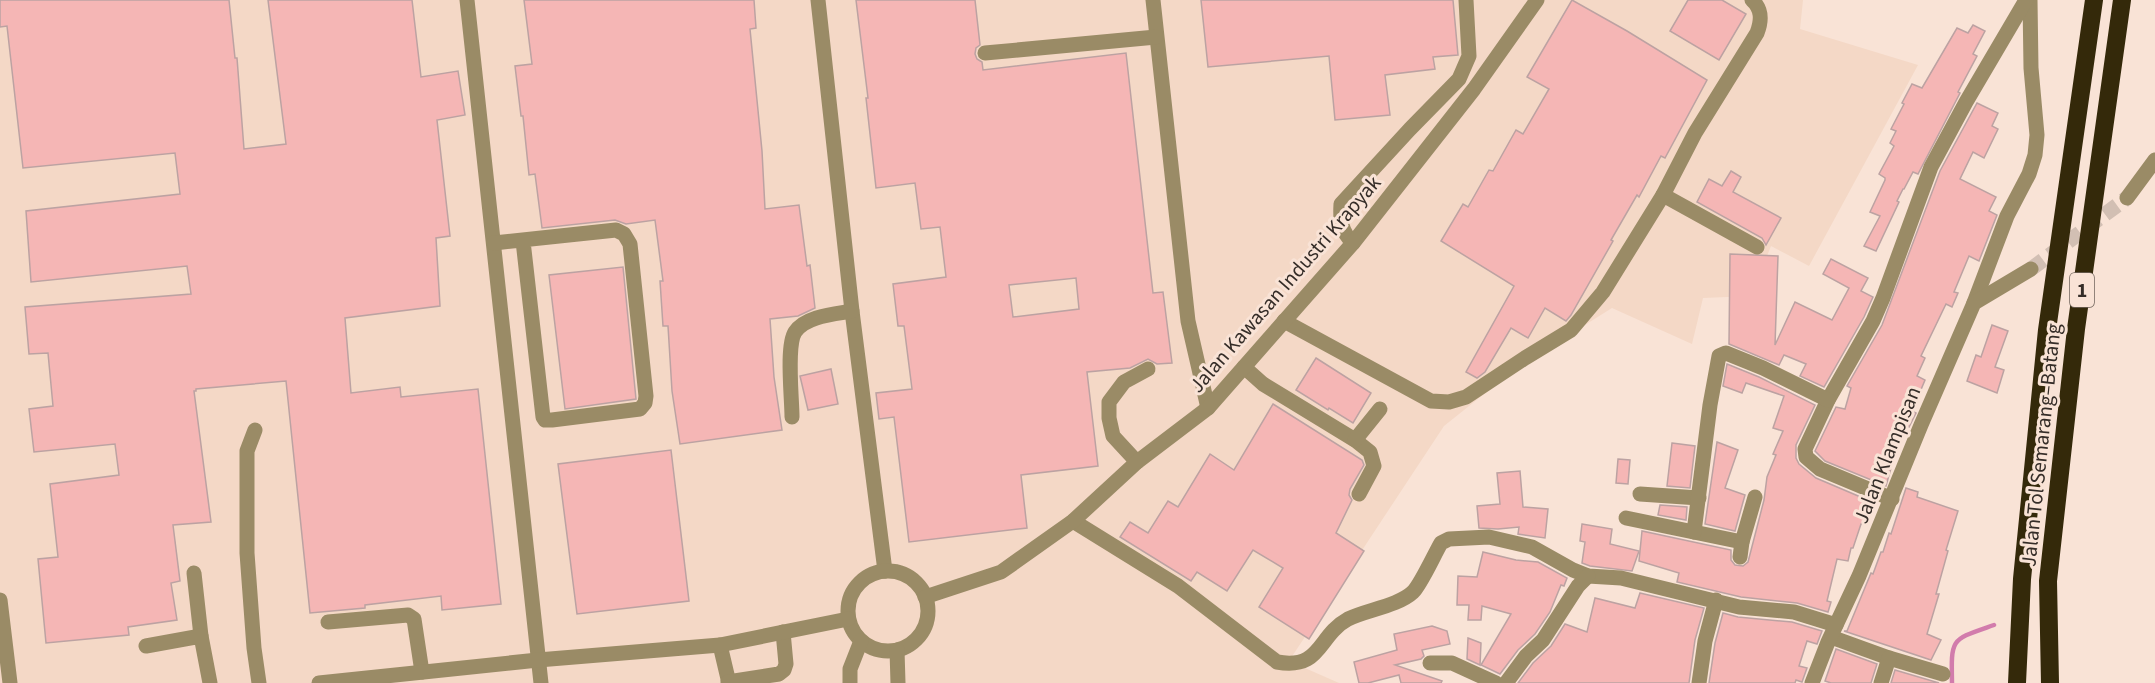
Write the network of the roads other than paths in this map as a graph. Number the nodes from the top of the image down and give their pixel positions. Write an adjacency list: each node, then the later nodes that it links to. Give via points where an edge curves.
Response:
1 (467, 0): 16 (street)
2 (818, 0): 21 (street)
3 (1153, 0): 10 (street)
4 (1466, 0): 17 (street, via 1469,56 1459,79 1341,204 1340,222)
5 (1538, 0): 17 (street, Jalan Kawasan Industri Krapyak)
6 (1752, 0): 13 (street, via 1760,11 1757,33)
7 (2028, 0): 20 (street, Jalan Klampisan, via 2035,155); 25 (street, via 1965,102 1931,167 1873,321)
8 (2094, 0): 60 (highway, Jalan Tol Semarang–Batang / 1, via 2048,330 2022,579)
9 (2122, 0): 74 (highway, Jalan Tol Semarang–Batang / 1, via 2076,329 2048,581)
10 (1156, 37): 11 (street); 26 (street, via 1188,321)
11 (985, 53)
12 (2155, 160): 14 (street)
13 (1662, 195): 18 (street); 22 (street, via 1603,292 1571,330 1466,397 1449,402 1431,401)
14 (2127, 198)
15 (523, 241): 15 (street, via 545,420 640,409 646,396 630,244 624,234 616,231); 16 (street)
16 (494, 243): 56 (street)
17 (1353, 243): 22 (street, Jalan Kawasan Industri Krapyak)
18 (1757, 247)
19 (2031, 269): 20 (street)
20 (1974, 303): 36 (street, Jalan Klampisan)
21 (852, 311): 28 (street, via 826,315 795,330 791,344); 40 (street)
22 (1284, 321): 23 (street, Jalan Kawasan Industri Krapyak)
23 (1244, 368): 26 (street, Jalan Kawasan Industri Krapyak); 30 (street, via 1263,384)
24 (1148, 369): 31 (street, via 1124,382 1109,402 1113,436)
25 (1828, 400): 35 (street, via 1726,353 1719,356); 36 (street, via 1805,449 1806,458 1820,469)
26 (1208, 408): 31 (street, Jalan Kawasan Industri Krapyak)
27 (1380, 409): 30 (street)
28 (792, 417)
29 (255, 430): 64 (street, via 247,451 247,553)
30 (1355, 440): 32 (street, via 1370,452 1374,466)
31 (1137, 462): 38 (street, Jalan Kawasan Industri Krapyak)
32 (1359, 494)
33 (1640, 494): 35 (street)
34 (1755, 497): 39 (street, via 1741,549)
35 (1699, 498): 39 (street)
36 (1892, 499): 48 (street, Jalan Klampisan)
37 (1626, 518): 39 (street)
38 (1073, 521): 42 (street, via 1178,586 1277,662 1290,664 1307,660 1346,620 1414,592 1441,543 1449,539 1489,537 1532,547); 43 (street, Jalan Kawasan Industri Krapyak, via 1001,572)
39 (1694, 532)
40 (885, 571): 43 (street, via 910,577); 46 (street, via 872,574 852,592)
41 (194, 573): 50 (street)
42 (1588, 576): 45 (street, via 1621,578); 70 (street)
43 (926, 597): 54 (street, via 926,624 909,645)
44 (0, 600): 62 (street)
45 (1716, 600): 48 (street, via 1750,609 1794,612); 71 (street, via 1705,641)
46 (848, 619): 49 (street); 51 (street)
47 (328, 622): 59 (street, via 412,616)
48 (1833, 631): 55 (street); 72 (street, Jalan Klampisan)
49 (783, 632): 52 (street); 61 (street, via 784,670)
50 (201, 636): 53 (street); 63 (street)
51 (861, 641): 54 (street, via 878,650); 67 (street, via 850,669)
52 (720, 645): 56 (street); 61 (street)
53 (146, 646)
54 (897, 650): 68 (street)
55 (1889, 658): 58 (street); 73 (street)
56 (538, 660): 59 (street); 66 (street)
57 (1430, 663): 69 (street, via 1452,663)
58 (1943, 674)
59 (414, 676): 65 (street)
60 (2017, 680)
61 (728, 682)
62 (10, 683)
63 (210, 683)
64 (259, 683)
65 (319, 683)
66 (541, 683)
67 (850, 683)
68 (898, 683)
69 (1496, 683)
70 (1506, 683)
71 (1700, 683)
72 (1812, 683)
73 (1881, 683)
74 (2050, 683)

